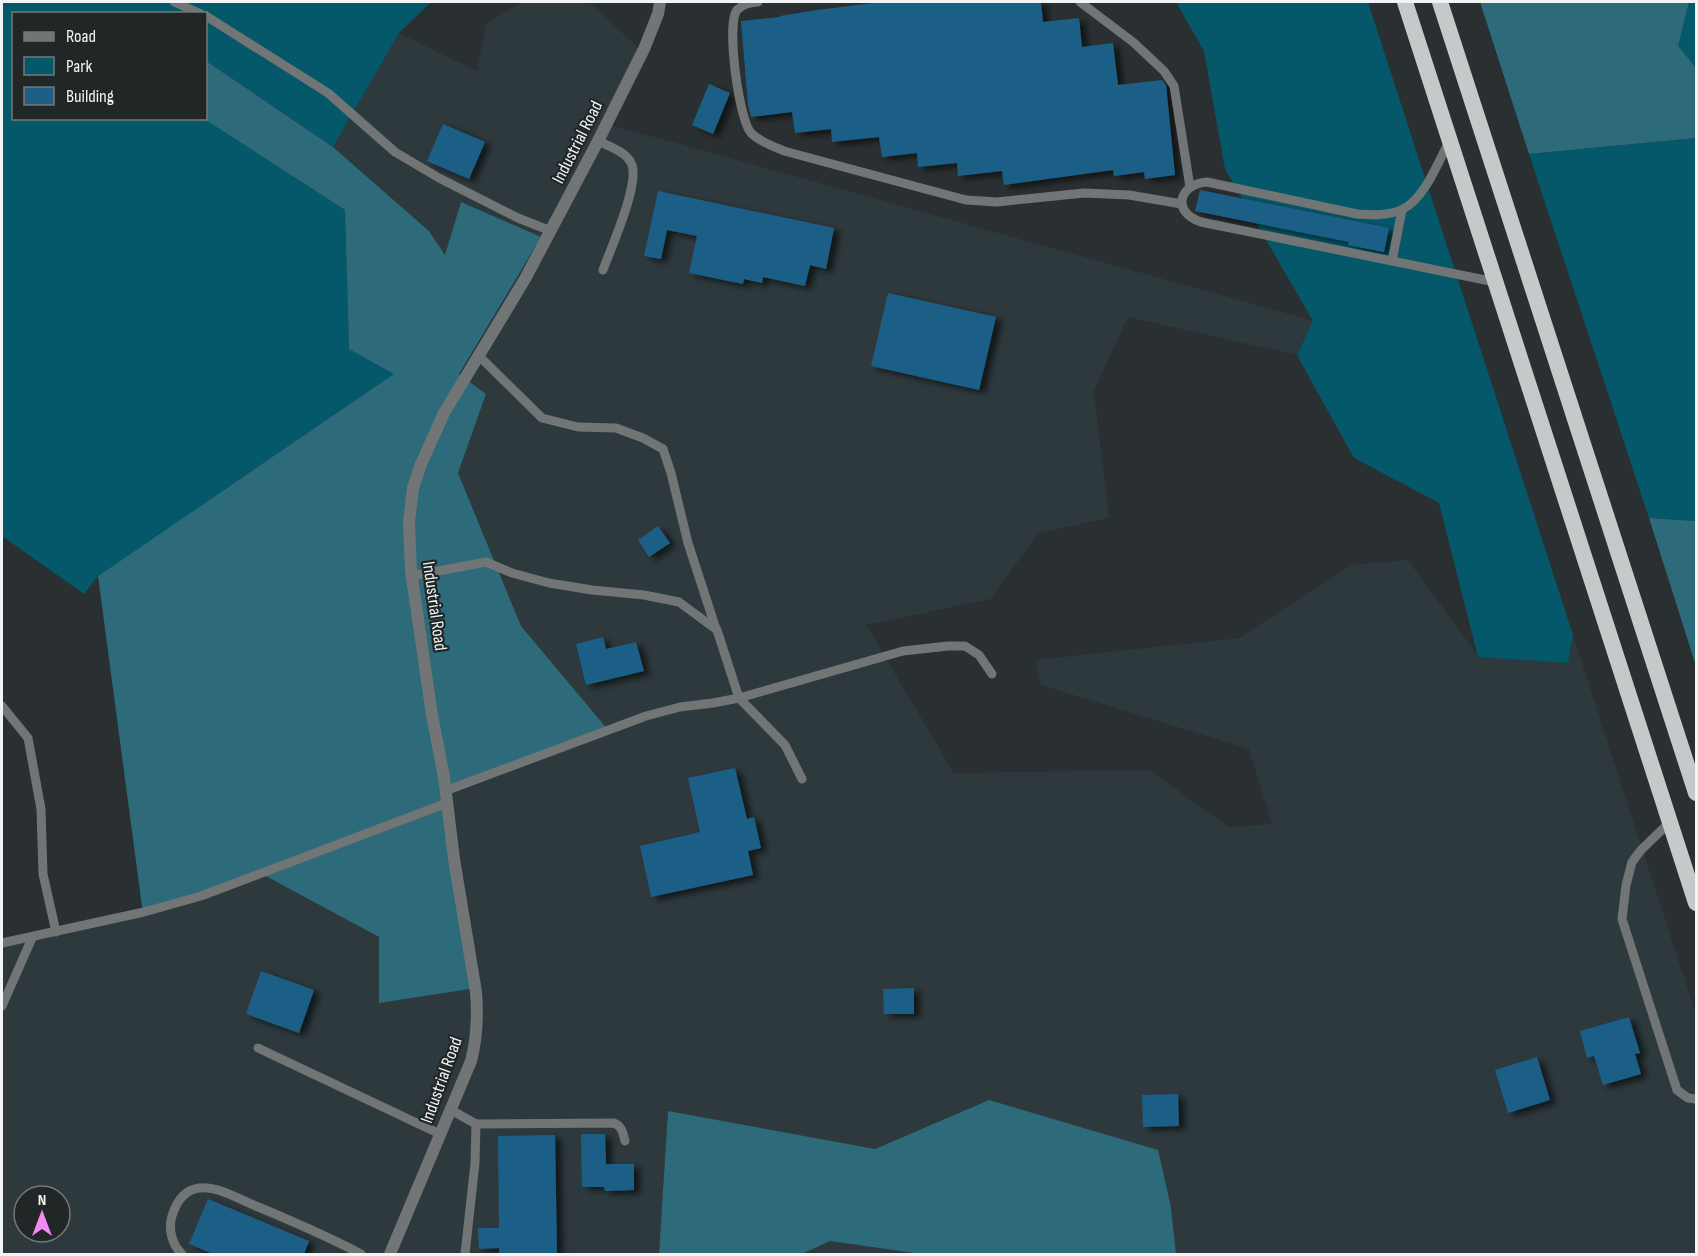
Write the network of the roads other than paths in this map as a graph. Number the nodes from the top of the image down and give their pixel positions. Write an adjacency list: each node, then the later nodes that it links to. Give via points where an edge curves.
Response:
1 (174, 2): 7 (lane)
2 (660, 2): 10 (street, Industrial Road, via 644,49)
3 (754, 2): 12 (lane, via 737,10 732,38 744,122 764,143 966,200 997,202 1084,193 1129,195)
4 (1080, 2): 11 (lane, via 1133,42 1174,86)
5 (1405, 2): 9 (highway)
6 (1440, 2): 25 (highway)
7 (196, 12)
8 (207, 17): 14 (lane, via 328,93 395,152 439,178)
9 (1450, 140): 13 (lane, via 1417,200); 17 (highway)
10 (598, 141): 14 (street, Industrial Road); 16 (lane, via 621,152 631,163 634,176)
11 (1190, 187): 12 (lane); 13 (lane, via 1207,182 1357,214)
12 (1182, 204): 15 (lane, via 1190,218 1201,222)
13 (1402, 210): 15 (lane)
14 (551, 231): 18 (street, Industrial Road)
15 (1392, 261): 17 (lane)
16 (603, 270)
17 (1496, 282): 27 (highway)
18 (479, 356): 19 (street, Industrial Road, via 444,413 418,472 409,522); 20 (lane, via 542,418 578,427 616,428 663,449)
19 (412, 576): 20 (lane, via 486,562 549,583 679,602); 26 (street, Industrial Road)
20 (716, 629): 22 (lane)
21 (992, 674): 22 (lane, via 979,655 965,646 948,646 903,651)
22 (739, 698): 24 (lane, via 785,745); 26 (lane, via 646,716)
23 (2, 706): 29 (lane, via 28,738 40,809 43,874)
24 (802, 779)
25 (1696, 793)
26 (446, 797): 29 (lane, via 201,896); 35 (street, Industrial Road, via 478,1012 471,1061)
27 (1670, 822): 28 (highway); 34 (lane, via 1632,862 1622,919 1677,1090)
28 (1696, 903)
29 (56, 932): 30 (lane)
30 (32, 938): 31 (lane); 32 (lane)
31 (2, 943)
32 (2, 1006)
33 (258, 1048): 37 (lane)
34 (1696, 1099)
35 (451, 1110): 36 (lane); 37 (street, Industrial Road)
36 (476, 1124): 38 (lane, via 614,1123 619,1125); 42 (lane)
37 (440, 1134): 41 (street, Industrial Road)
38 (625, 1141)
39 (182, 1254): 40 (lane, via 171,1237 170,1221 184,1194 198,1188 217,1190 319,1232)
40 (361, 1254)
41 (390, 1254)
42 (465, 1254)

